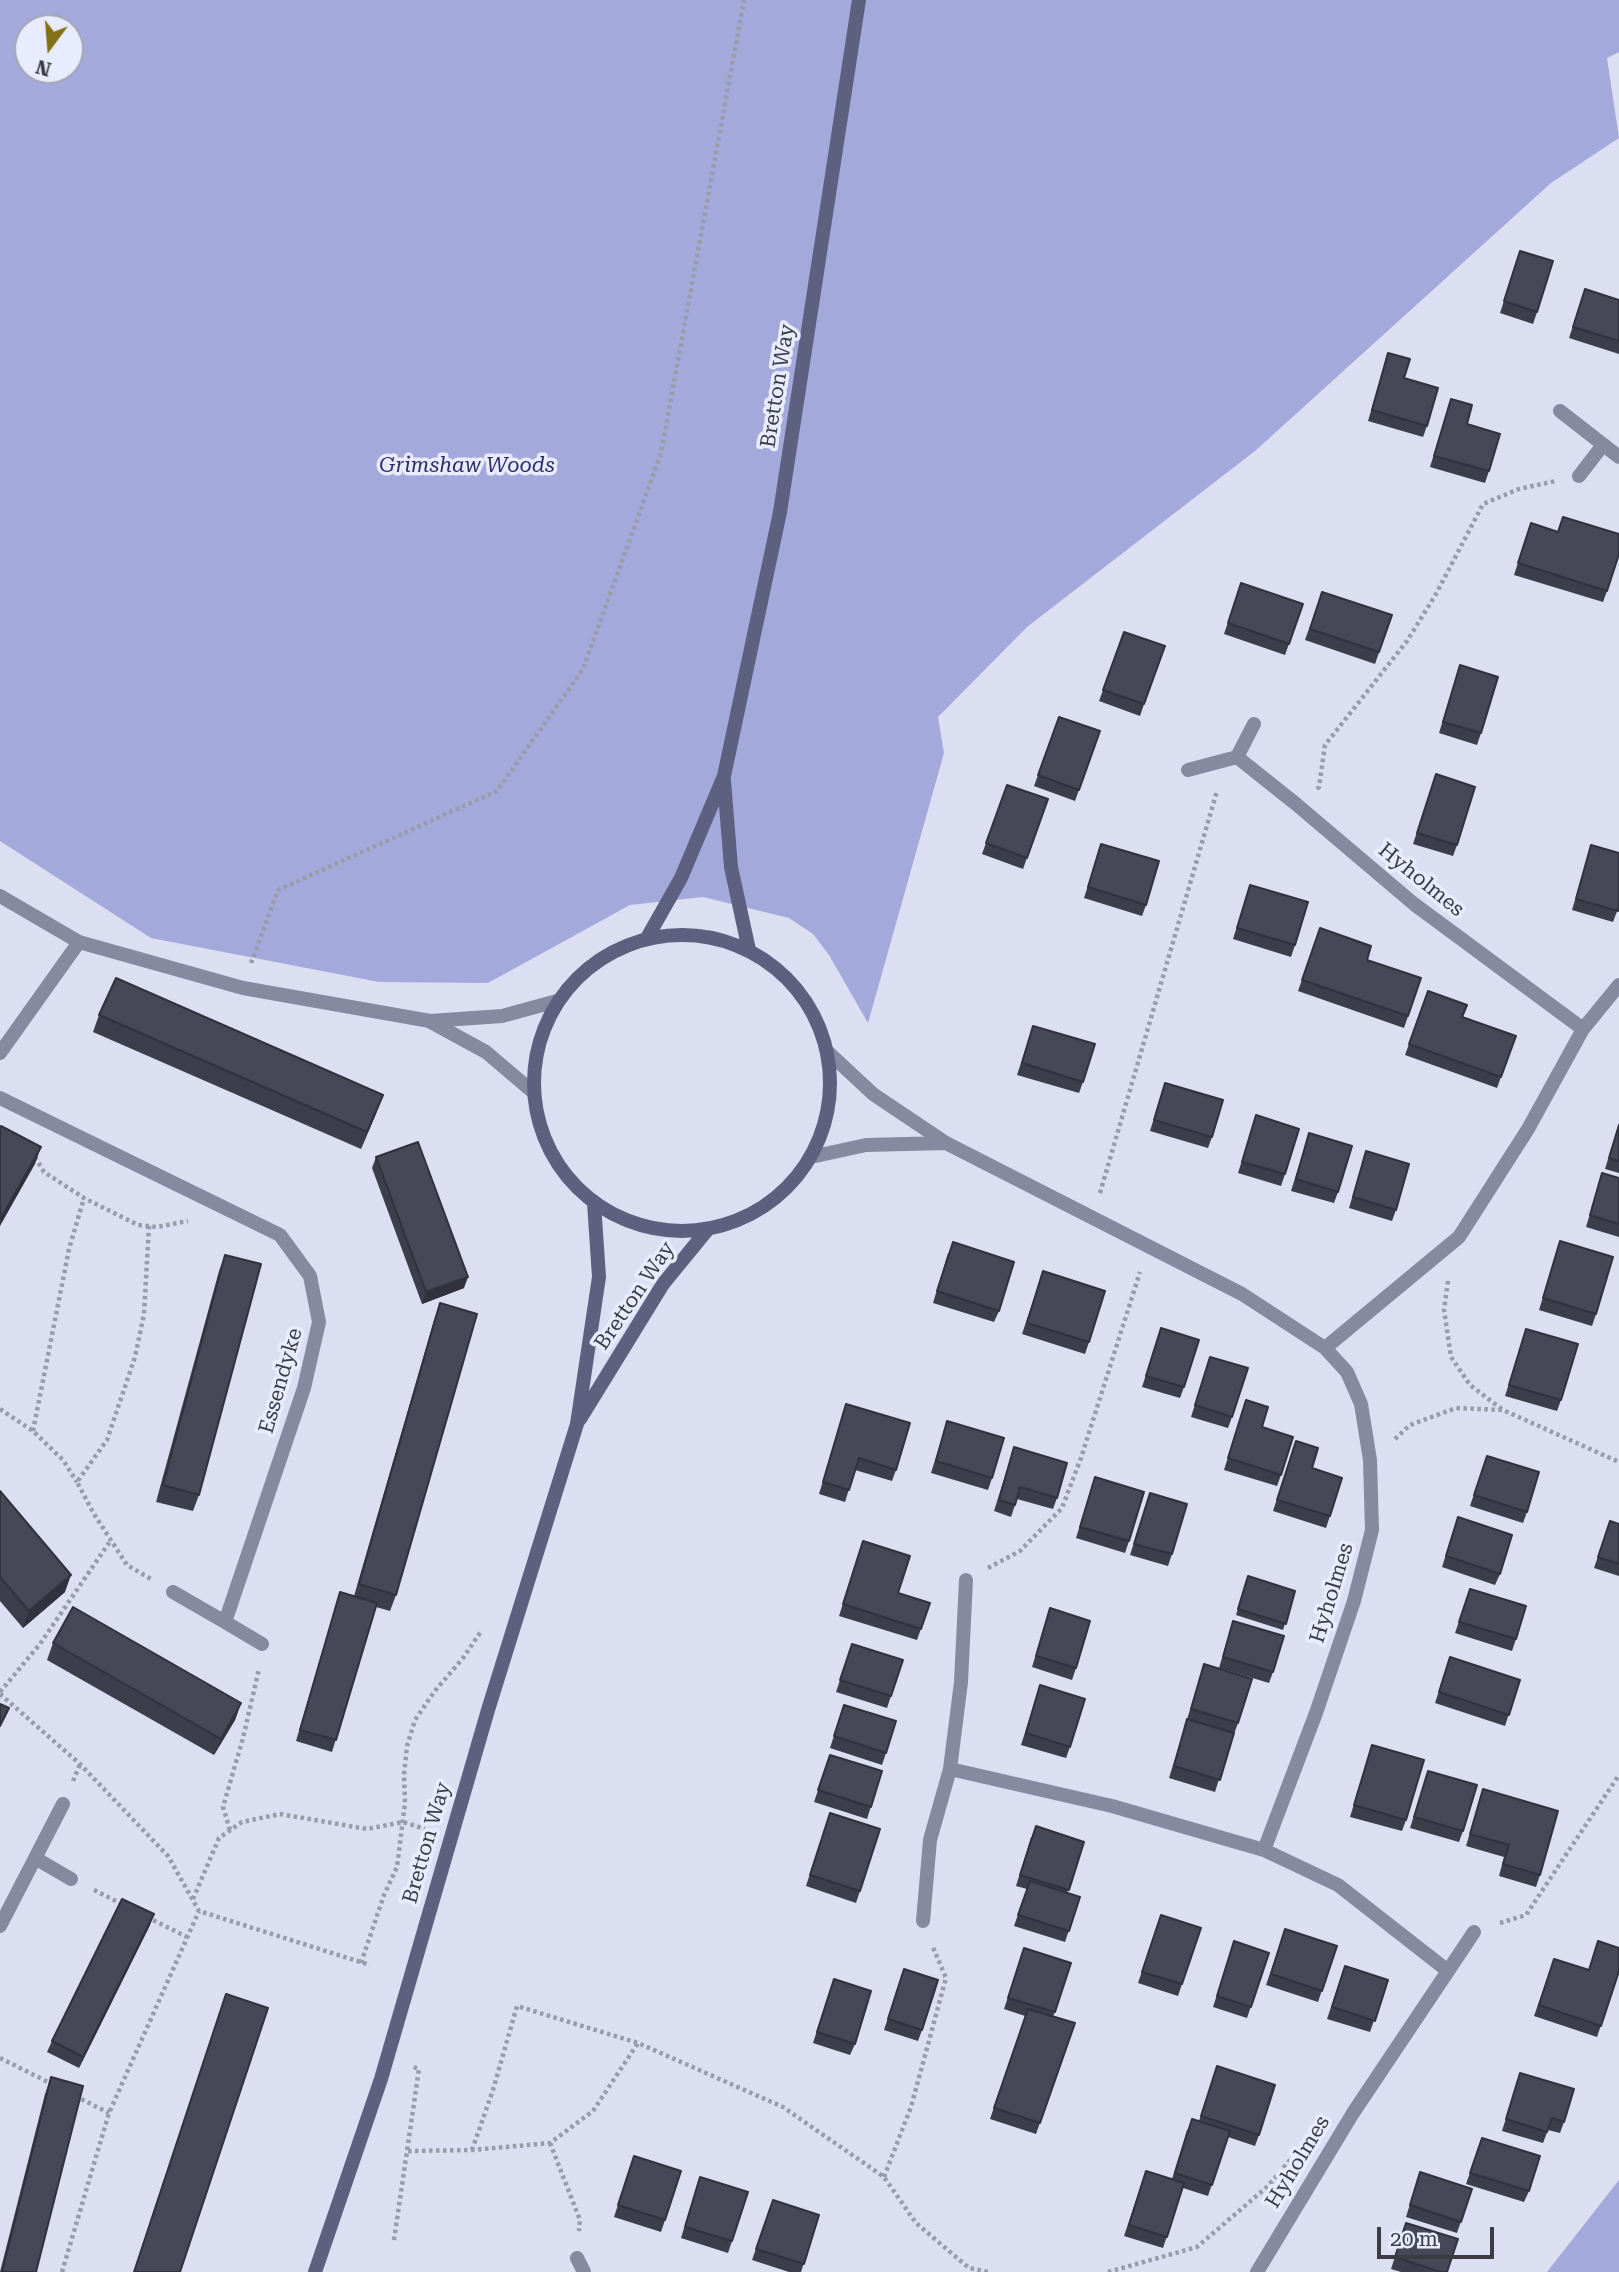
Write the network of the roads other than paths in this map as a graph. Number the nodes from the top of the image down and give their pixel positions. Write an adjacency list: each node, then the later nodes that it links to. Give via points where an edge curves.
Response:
1 (859, 0): 9 (street, Bretton Way, via 780,512)
2 (1560, 411): 3 (street)
3 (1603, 445): 4 (street); 5 (street)
4 (1619, 457)
5 (1579, 476)
6 (1254, 724): 7 (street)
7 (1231, 758): 8 (street); 17 (street, Hyholmes, via 1296,804 1414,904)
8 (1188, 770)
9 (724, 776): 11 (street, Bretton Way, via 681,878); 13 (street, Bretton Way, via 731,867)
10 (0, 895): 12 (street)
11 (647, 938): 13 (street, via 704,937); 15 (street, via 612,951 581,973)
12 (79, 942): 16 (street, via 243,988); 19 (street)
13 (749, 950): 18 (street, via 785,976 812,1011)
14 (1619, 985): 17 (street)
15 (557, 1001): 16 (street, via 502,1016); 20 (street, via 538,1045)
16 (430, 1021): 20 (street, via 486,1052)
17 (1583, 1030): 26 (street, via 1528,1129 1459,1237)
18 (828, 1052): 22 (street, Hyholmes, via 873,1094); 23 (street, via 831,1088 825,1124)
19 (0, 1053)
20 (533, 1092): 24 (street, via 542,1134 563,1172)
21 (0, 1098): 30 (street, Essendyke, via 280,1235 310,1276 319,1322 304,1388)
22 (946, 1143): 23 (street, Hyholmes, via 866,1146); 26 (street, Hyholmes, via 1242,1294)
23 (811, 1157): 25 (street, via 785,1191 749,1216)
24 (594, 1203): 25 (street, via 629,1222 668,1231); 27 (street, Bretton Way, via 599,1278)
25 (708, 1229): 27 (street, Bretton Way, via 663,1284)
26 (1325, 1349): 34 (street, Hyholmes, via 1347,1372 1361,1404 1370,1460 1373,1530 1316,1713)
27 (577, 1424): 42 (street, Bretton Way, via 387,2058)
28 (966, 1580): 32 (street, via 961,1682)
29 (173, 1592): 30 (street)
30 (225, 1622): 31 (street)
31 (262, 1644)
32 (950, 1769): 34 (street, via 1112,1806); 37 (street, via 930,1840)
33 (63, 1804): 35 (street)
34 (1264, 1850): 40 (street, via 1338,1885)
35 (35, 1858): 36 (street); 38 (street)
36 (71, 1879)
37 (923, 1921)
38 (0, 1926)
39 (1474, 1932): 40 (street, Hyholmes)
40 (1448, 1971): 44 (street, Hyholmes, via 1353,2113)
41 (577, 2258): 43 (street)
42 (315, 2272)
43 (584, 2272)
44 (1257, 2272)

